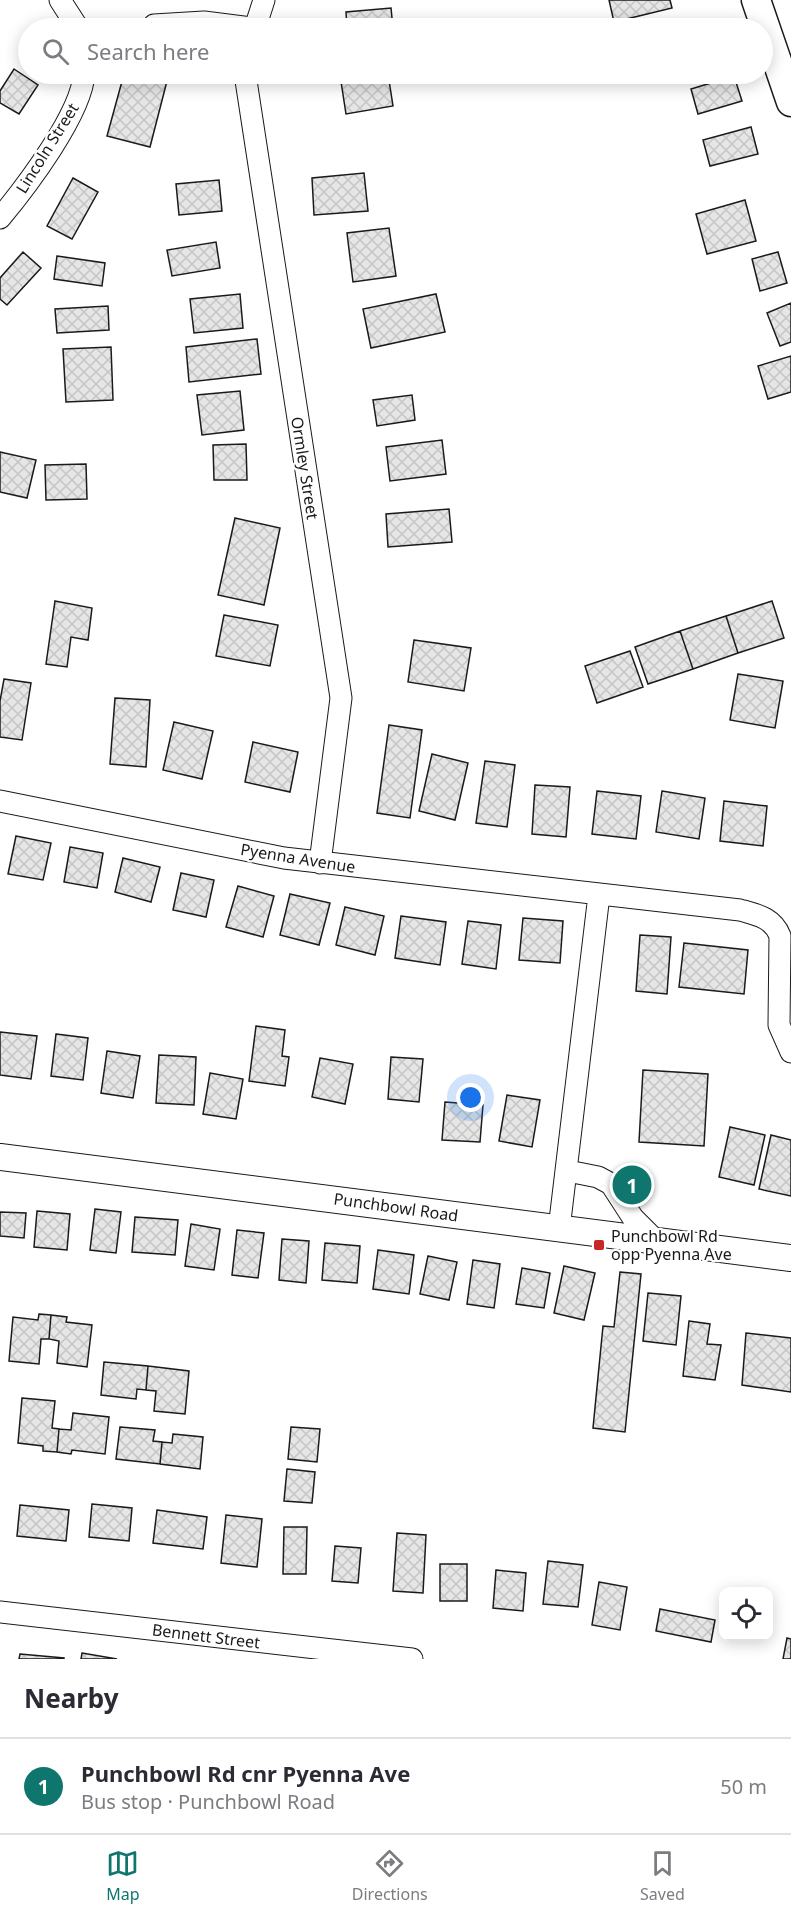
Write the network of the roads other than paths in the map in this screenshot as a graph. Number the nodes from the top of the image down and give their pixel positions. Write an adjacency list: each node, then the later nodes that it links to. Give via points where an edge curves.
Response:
1 (60, 0): 4 (street)
2 (264, 0): 5 (street)
3 (756, 0): 6 (main road)
4 (72, 18)
5 (257, 18)
6 (762, 18)
7 (773, 50): 10 (main road)
8 (81, 84): 11 (street, Lincoln Street, via 67,122)
9 (247, 84): 13 (street, Ormley Street, via 340,698)
10 (791, 102)
11 (0, 218)
12 (0, 801): 13 (street, Pyenna Avenue)
13 (320, 862): 14 (street, Pyenna Avenue)
14 (599, 895): 15 (street, Pyenna Avenue, via 740,910 769,920 780,936 779,1025); 17 (street)
15 (791, 1052)
16 (0, 1157): 18 (street, Punchbowl Road)
17 (568, 1171): 18 (street); 19 (street, via 611,1184 633,1218)
18 (559, 1229): 19 (street, Punchbowl Road)
19 (656, 1241): 20 (street, Punchbowl Road)
20 (791, 1258)
21 (0, 1612): 22 (street, Bennett Street)
22 (411, 1659)

